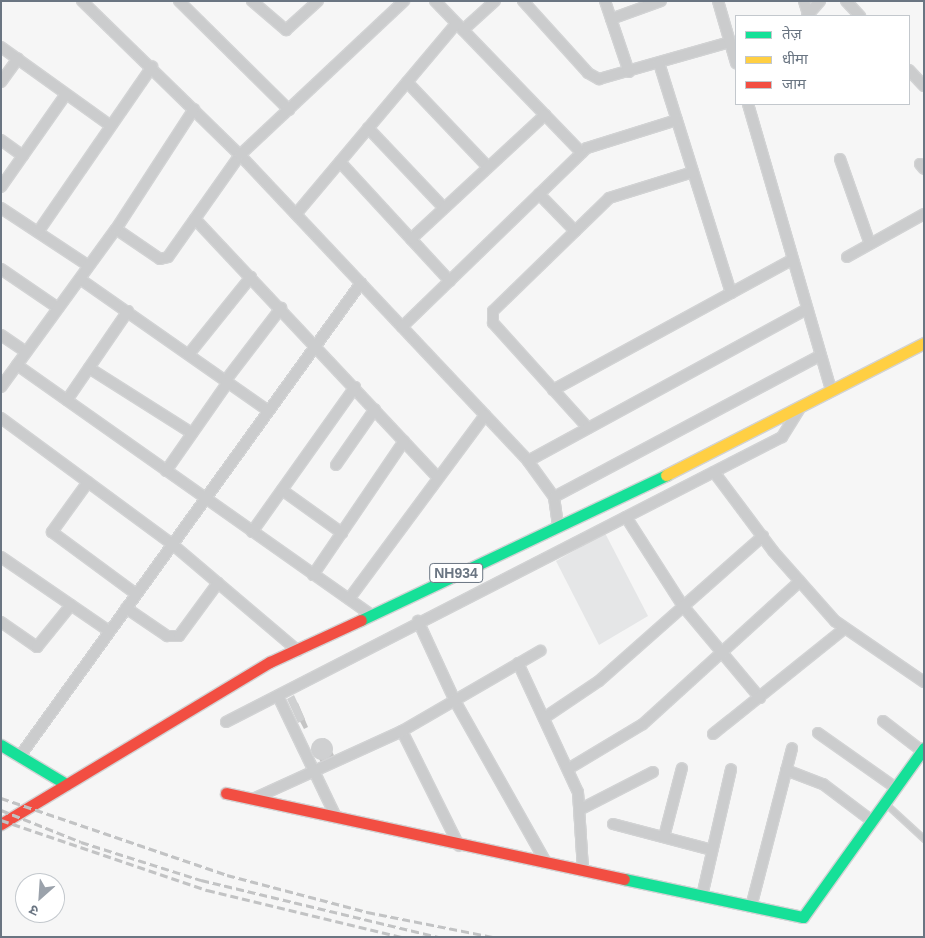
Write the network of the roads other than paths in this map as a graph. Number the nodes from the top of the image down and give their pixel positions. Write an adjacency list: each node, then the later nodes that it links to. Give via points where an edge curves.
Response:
1 (82, 1): 24 (street)
2 (180, 1): 33 (street)
3 (252, 1): 4 (street, via 286,30)
4 (318, 1)
5 (404, 1): 33 (street)
6 (435, 1): 18 (street)
7 (495, 1): 18 (street)
8 (523, 1): 26 (street, via 592,77)
9 (605, 1): 17 (street)
10 (661, 1): 17 (street)
11 (718, 1): 19 (street)
12 (804, 1): 15 (street)
13 (820, 1): 15 (street)
14 (846, 1): 16 (street)
15 (808, 15)
16 (859, 15)
17 (611, 19): 26 (street)
18 (460, 27): 28 (street); 34 (street)
19 (730, 42): 22 (street); 23 (street)
20 (1, 47): 21 (street)
21 (18, 59): 27 (street); 30 (street)
22 (735, 60)
23 (659, 64): 26 (street); 35 (street)
24 (152, 67): 32 (street); 36 (street)
25 (910, 71): 29 (street)
26 (629, 72)
27 (1, 82)
28 (407, 82): 37 (street); 44 (street)
29 (924, 86)
30 (66, 94): 36 (street); 41 (street)
31 (748, 105): 59 (street)
32 (194, 110): 40 (street); 53 (street)
33 (289, 110): 40 (street)
34 (544, 115): 39 (street); 44 (street)
35 (676, 120): 39 (street, via 594,145); 45 (street)
36 (111, 126): 55 (street)
37 (368, 128): 43 (street); 49 (street)
38 (1, 140): 41 (street)
39 (582, 153): 47 (street)
40 (240, 155): 50 (street); 52 (street)
41 (23, 156): 46 (street)
42 (840, 159): 57 (street)
43 (340, 162): 50 (street); 56 (street)
44 (488, 167): 49 (street)
45 (693, 172): 54 (street, via 614,195); 66 (street)
46 (1, 187)
47 (538, 194): 54 (street); 64 (street)
48 (1, 208): 55 (street)
49 (444, 208): 56 (street)
50 (296, 214): 65 (street)
51 (924, 214): 57 (street)
52 (195, 219): 53 (street, via 164,260); 62 (street)
53 (116, 229): 60 (street)
54 (575, 231): 83 (street, via 497,306 492,317)
55 (38, 232): 60 (street)
56 (411, 239): 64 (street)
57 (870, 244): 58 (street)
58 (847, 257)
59 (793, 259): 66 (street); 70 (street)
60 (89, 266): 63 (street)
61 (1, 269): 67 (street)
62 (251, 277): 68 (street); 76 (street)
63 (80, 279): 67 (street); 69 (street)
64 (450, 281): 71 (street)
65 (361, 283): 71 (street); 74 (street)
66 (731, 293): 83 (street)
67 (58, 308): 75 (street)
68 (281, 308): 74 (street); 80 (street)
69 (128, 310): 76 (street); 79 (street)
70 (807, 310): 77 (street); 91 (street)
71 (402, 327): 89 (street)
72 (1, 335): 75 (street)
73 (924, 343): 84 (main road, NH934)
74 (316, 345): 82 (street); 88 (street)
75 (26, 352): 78 (street)
76 (189, 354): 80 (street)
77 (819, 356): 84 (street); 101 (street)
78 (17, 365): 81 (street); 85 (street)
79 (89, 368): 85 (street); 92 (street)
80 (227, 381): 88 (street); 92 (street)
81 (1, 387)
82 (354, 387): 87 (street); 100 (street)
83 (554, 390): 91 (street)
84 (831, 390): 86 (main road, NH934)
85 (66, 400): 96 (street)
86 (802, 405): 97 (street, via 782,437); 104 (main road, NH934)
87 (375, 409): 93 (street); 95 (street)
88 (267, 410): 102 (street)
89 (485, 416): 94 (street); 98 (street)
90 (1, 418): 99 (street)
91 (588, 428): 94 (street)
92 (192, 434): 96 (street)
93 (404, 441): 98 (street); 106 (street)
94 (528, 461): 101 (street)
95 (336, 465)
96 (166, 471): 102 (street)
97 (714, 472): 103 (street); 107 (street)
98 (438, 478): 114 (street)
99 (88, 482): 108 (street); 113 (street, via 52,532)
100 (282, 490): 105 (street); 106 (street)
101 (554, 497): 104 (street)
102 (204, 498): 105 (street); 108 (street)
103 (626, 517): 116 (street); 119 (street)
104 (558, 527): 123 (main road, NH934, via 411,593 374,616)
105 (252, 532): 110 (street)
106 (342, 533): 110 (street)
107 (763, 536): 111 (street); 116 (street)
108 (172, 544): 112 (street); 113 (street)
109 (1, 557): 115 (street)
110 (313, 575): 114 (street)
111 (800, 581): 121 (street); 125 (street)
112 (218, 583): 117 (street, via 179,636 167,636); 123 (street)
113 (136, 594): 117 (street)
114 (349, 599): 118 (street)
115 (71, 605): 120 (street, via 37,647); 122 (street)
116 (683, 606): 125 (street); 131 (street, via 590,688)
117 (126, 608): 122 (street)
118 (368, 613)
119 (418, 621): 128 (street); 130 (street)
120 (1, 622)
121 (844, 628): 127 (street); 129 (street)
122 (109, 632): 140 (street)
123 (298, 651): 147 (main road, NH934, via 270,662)
124 (540, 651): 126 (street)
125 (722, 652): 129 (street); 142 (street, via 643,724)
126 (518, 663): 130 (street); 131 (street)
127 (924, 682)
128 (278, 696): 133 (street); 145 (street)
129 (760, 698): 136 (street)
130 (455, 701): 134 (street); 161 (street)
131 (544, 718): 142 (street)
132 (883, 721): 139 (street)
133 (226, 722)
134 (402, 731): 145 (street); 159 (street)
135 (818, 733): 148 (street)
136 (713, 734)
137 (1, 745): 140 (main road)
138 (792, 748): 144 (street)
139 (923, 750): 148 (main road)
140 (20, 756): 147 (main road)
141 (682, 768): 157 (street)
142 (568, 769): 152 (street)
143 (731, 769): 160 (street)
144 (786, 770): 154 (street, via 823,784); 164 (street)
145 (314, 772): 150 (street); 153 (street)
146 (653, 772): 152 (street)
147 (66, 784): 155 (main road, NH934)
148 (896, 788): 151 (main road)
149 (226, 793): 150 (main road)
150 (253, 799): 153 (main road)
151 (885, 803): 154 (main road); 158 (lane)
152 (581, 809): 162 (street)
153 (336, 817): 159 (main road)
154 (872, 821): 164 (main road, via 806,916)
155 (1, 824)
156 (613, 824): 157 (street)
157 (664, 837): 160 (street)
158 (924, 839)
159 (460, 847): 161 (main road)
160 (712, 850): 163 (street)
161 (545, 861): 162 (main road)
162 (583, 869): 163 (main road)
163 (702, 896): 164 (main road)
164 (751, 907)

